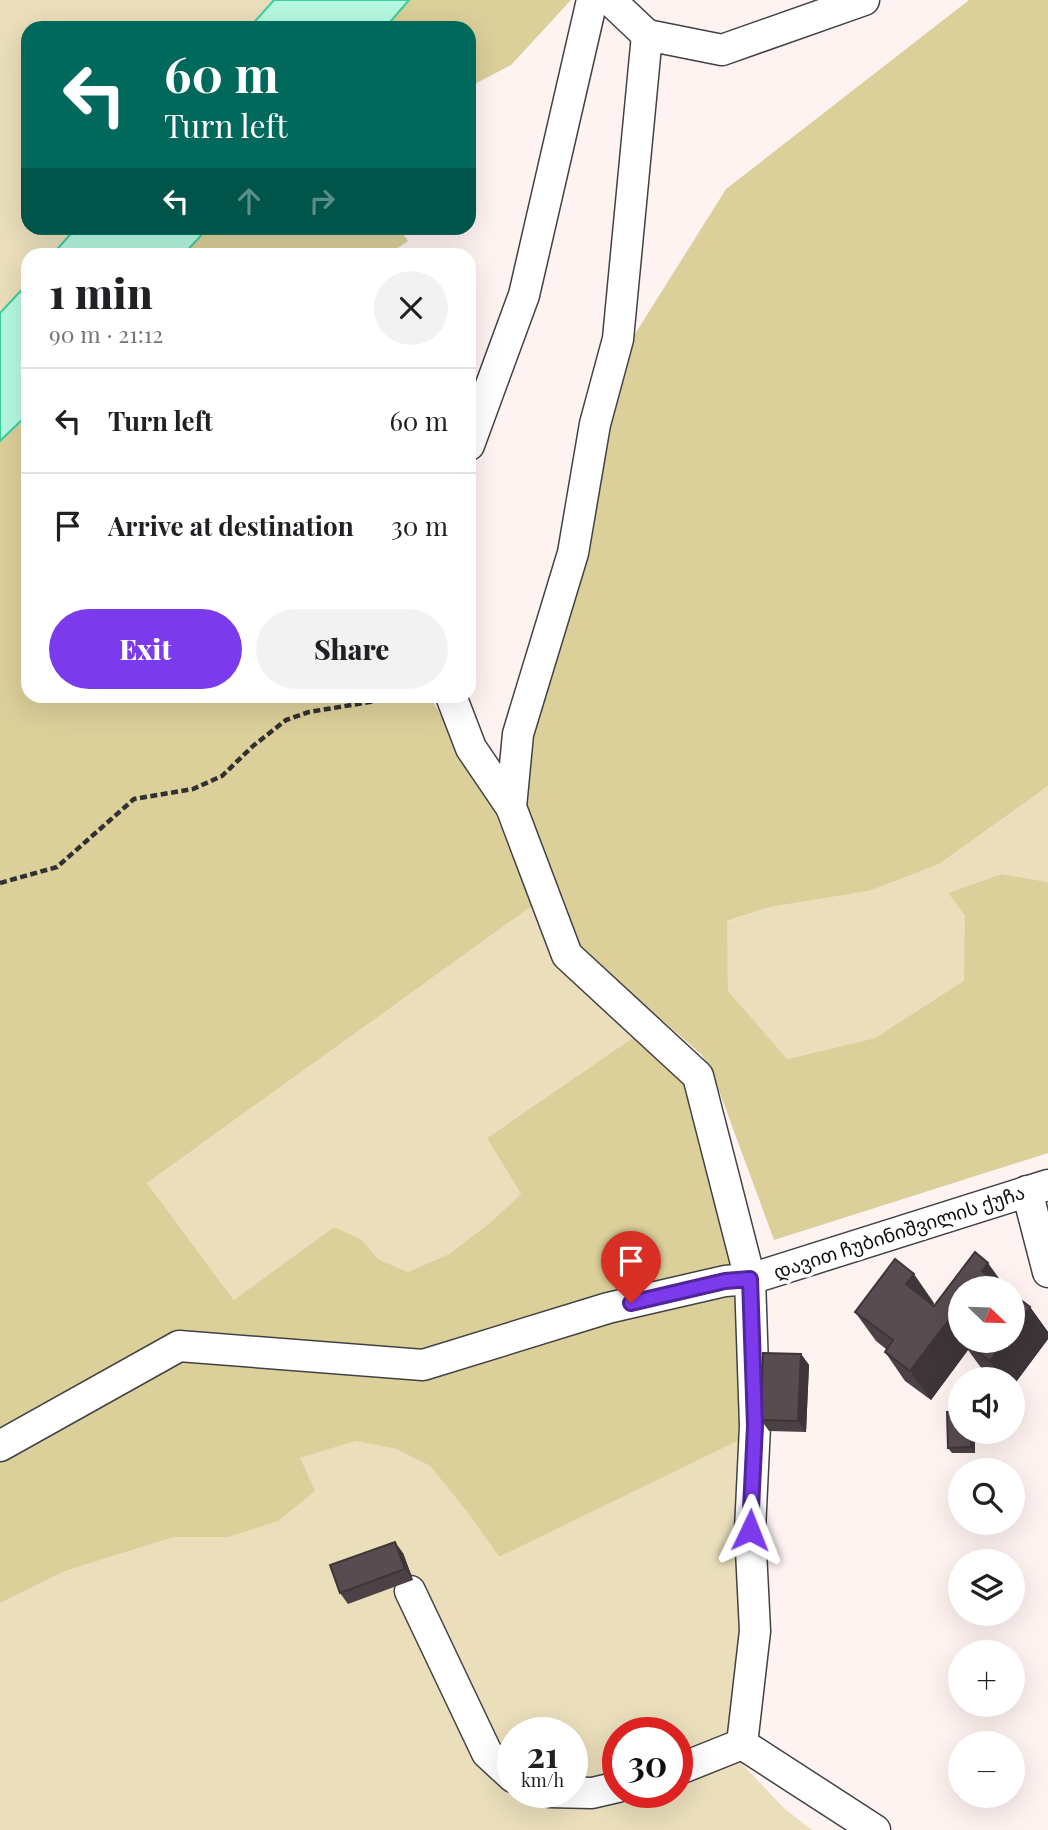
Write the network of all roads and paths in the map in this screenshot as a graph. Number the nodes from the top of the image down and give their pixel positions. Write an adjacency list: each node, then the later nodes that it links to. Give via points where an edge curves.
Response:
1 (592, 0): 5 (street, via 524,295)
2 (610, 0): 4 (street)
3 (864, 0): 4 (street, via 722,50)
4 (647, 35): 8 (street, via 618,340 595,425 573,553 518,734)
5 (476, 426)
6 (364, 703): 9 (path, via 286,720 222,776 193,789 134,799 57,867)
7 (454, 703): 8 (street, via 471,748)
8 (511, 807): 12 (street, via 567,955 698,1076)
9 (0, 883)
10 (1037, 1188): 11 (street); 12 (street, დავით ჩუბინიშვილის ქუჩა)
11 (1048, 1272)
12 (750, 1279): 13 (street, დავით ჩუბინიშვილის ქუჩა, via 608,1308 424,1365 179,1346); 15 (street, via 755,1426 750,1530 755,1631)
13 (0, 1446)
14 (410, 1591): 16 (street, via 487,1753)
15 (742, 1744): 17 (street); 18 (street)
16 (497, 1762)
17 (693, 1763)
18 (875, 1830)

